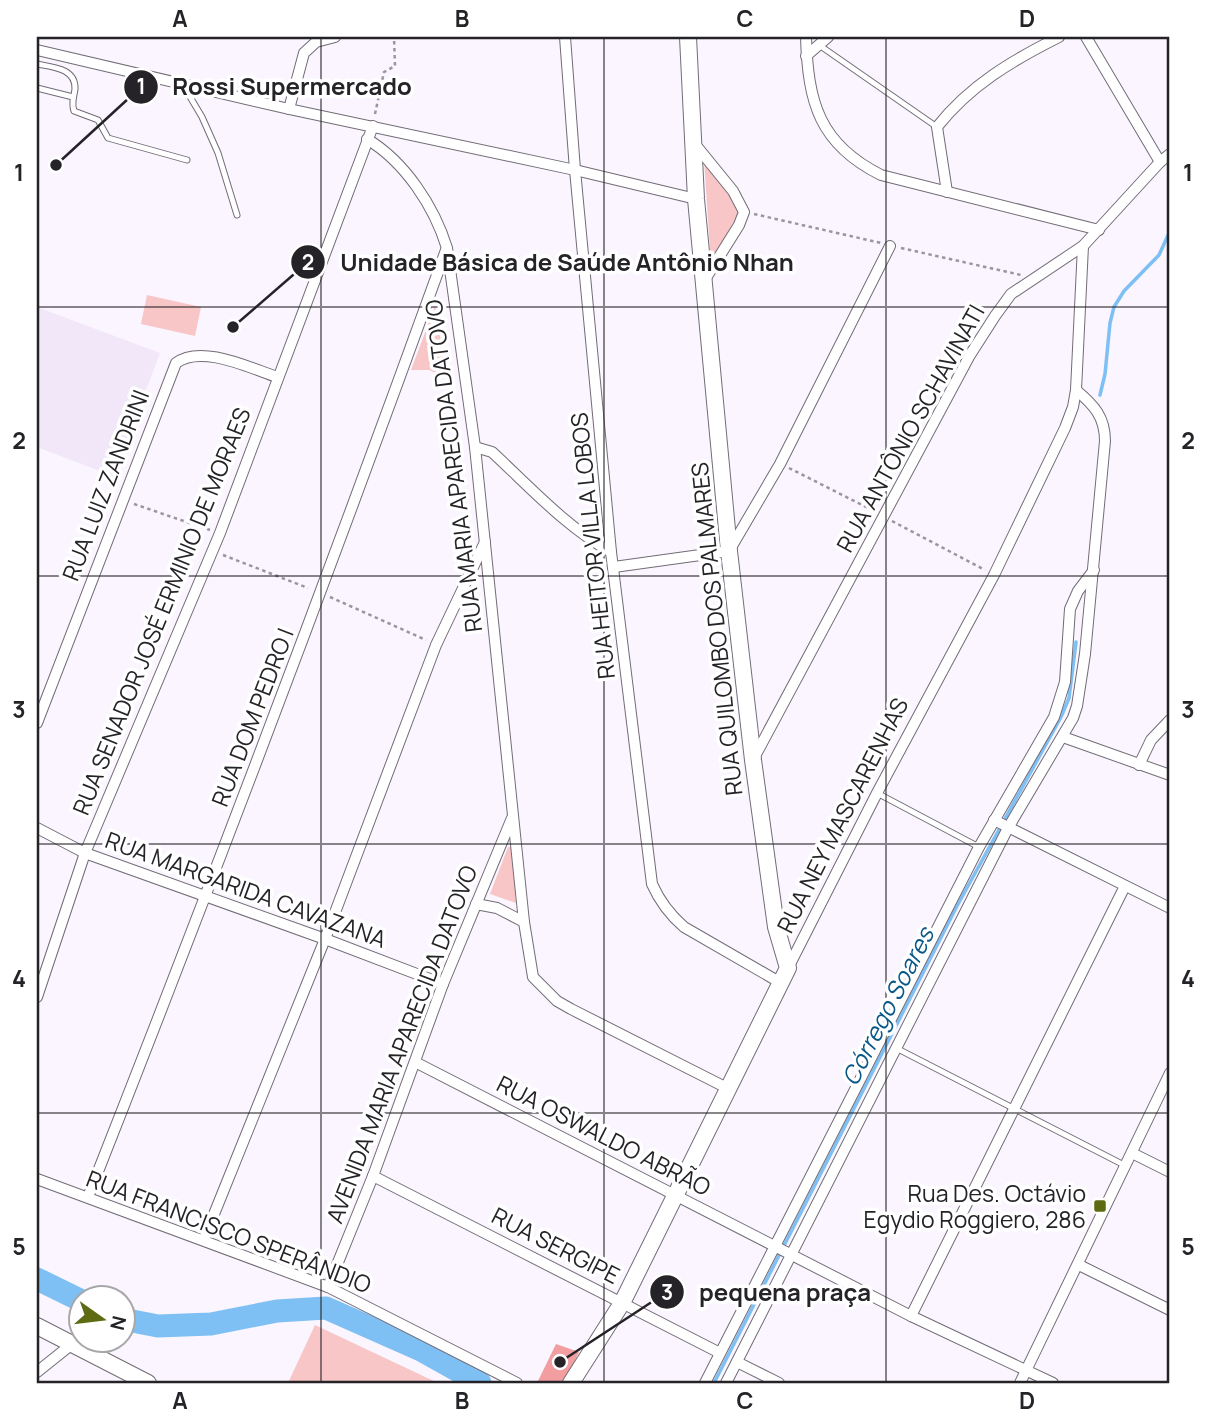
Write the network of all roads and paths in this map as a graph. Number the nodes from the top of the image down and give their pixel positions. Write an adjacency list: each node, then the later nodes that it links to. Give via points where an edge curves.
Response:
1 (335, 37): 16 (street, via 316,41 304,53)
2 (394, 37): 17 (path, via 395,66 384,72)
3 (565, 37): 24 (street, RUA HEITOR VILLA LOBOS)
4 (688, 37): 20 (street, RUA QUILOMBO DOS PALMARES)
5 (806, 37): 11 (street)
6 (828, 37): 9 (street)
7 (1059, 37): 18 (street, via 990,75)
8 (1086, 37): 23 (street)
9 (818, 44): 11 (street); 18 (lane)
10 (37, 50): 13 (street)
11 (806, 56): 25 (street, via 819,116 838,146 858,164 881,175)
12 (37, 64): 15 (lane, via 63,68 72,76)
13 (182, 82): 16 (street); 27 (lane, via 218,153)
14 (37, 88): 15 (lane)
15 (73, 97): 22 (lane, via 74,111 98,120 108,138)
16 (289, 109): 17 (street)
17 (373, 126): 19 (street, RUA SENADOR JOSÉ ERMINIO DE MORAES); 24 (street)
18 (937, 127): 25 (street)
19 (368, 139): 31 (street, RUA MARIA APARECIDA DATOVO, via 402,168 441,228); 33 (street, RUA SENADOR JOSÉ ERMINIO DE MORAES)
20 (692, 141): 26 (street, RUA QUILOMBO DOS PALMARES); 32 (street, via 733,191 744,212)
21 (1170, 153): 23 (street, RUA ANTÔNIO SCHAVINATI)
22 (187, 160)
23 (1160, 162): 28 (street, RUA ANTÔNIO SCHAVINATI)
24 (575, 170): 26 (street); 41 (street, RUA HEITOR VILLA LOBOS)
25 (947, 191): 28 (street)
26 (696, 200): 32 (street, RUA QUILOMBO DOS PALMARES)
27 (237, 215)
28 (1098, 230): 30 (street, RUA ANTÔNIO SCHAVINATI)
29 (890, 246): 40 (street, via 780,464)
30 (1083, 246): 34 (street, RUA NEY MASCARENHAS); 49 (street, RUA ANTÔNIO SCHAVINATI, via 1011,294 995,316)
31 (447, 248): 35 (street, RUA MARIA APARECIDA DATOVO); 44 (street, RUA DOM PEDRO I)
32 (703, 283): 40 (street, RUA QUILOMBO DOS PALMARES)
33 (277, 377): 36 (street, RUA LUIZ ZANDRINI, via 198,355 176,363); 37 (street, RUA SENADOR JOSÉ ERMINIO DE MORAES)
34 (1076, 390): 43 (street, via 1093,404 1105,430); 52 (street, RUA NEY MASCARENHAS, via 1038,488)
35 (475, 447): 38 (street, RUA MARIA APARECIDA DATOVO); 41 (street, via 492,452 570,523)
36 (123, 500): 37 (path); 47 (street, RUA LUIZ ZANDRINI)
37 (220, 533): 39 (street, RUA SENADOR JOSÉ ERMINIO DE MORAES)
38 (485, 542): 45 (street); 53 (street, RUA MARIA APARECIDA DATOVO)
39 (212, 550): 44 (path); 57 (street, RUA SENADOR JOSÉ ERMINIO DE MORAES)
40 (729, 551): 42 (street); 49 (street, RUA QUILOMBO DOS PALMARES)
41 (611, 552): 42 (street, RUA HEITOR VILLA LOBOS)
42 (614, 567): 64 (street, RUA HEITOR VILLA LOBOS, via 652,884 665,909 684,927)
43 (1094, 570): 48 (street, via 1077,706); 54 (street, via 1070,609 1065,682 1054,717)
44 (322, 593): 45 (path); 59 (street, RUA DOM PEDRO I)
45 (436, 645): 63 (street)
46 (1170, 720): 50 (street, via 1151,740)
47 (37, 723)
48 (1063, 737): 50 (street); 54 (street)
49 (753, 760): 64 (street, RUA QUILOMBO DOS PALMARES)
50 (1139, 765): 51 (street)
51 (1170, 775)
52 (877, 793): 56 (lane); 64 (street, RUA NEY MASCARENHAS)
53 (513, 816): 60 (street, AVENIDA MARIA APARECIDA DATOVO); 62 (street, RUA MARIA APARECIDA DATOVO)
54 (1001, 824): 56 (street); 58 (street); 67 (street)
55 (37, 828): 57 (street, RUA MARGARIDA CAVAZANA)
56 (979, 847): 80 (street)
57 (85, 853): 59 (street, RUA MARGARIDA CAVAZANA); 66 (street, RUA SENADOR JOSÉ ERMINIO DE MORAES)
58 (1125, 886): 61 (street); 71 (street)
59 (206, 898): 63 (street, RUA MARGARIDA CAVAZANA); 78 (street, RUA DOM PEDRO I)
60 (476, 904): 62 (street); 65 (street, AVENIDA MARIA APARECIDA DATOVO)
61 (1170, 908)
62 (524, 922): 70 (street, RUA MARIA APARECIDA DATOVO, via 533,977 557,1001)
63 (325, 939): 65 (street, RUA MARGARIDA CAVAZANA); 79 (street)
64 (785, 976): 70 (street, RUA NEY MASCARENHAS)
65 (443, 984): 68 (street, AVENIDA MARIA APARECIDA DATOVO)
66 (37, 997)
67 (896, 1048): 71 (lane); 80 (street)
68 (415, 1062): 75 (street, AVENIDA MARIA APARECIDA DATOVO); 77 (street, RUA OSWALDO ABRÃO)
69 (1170, 1073): 72 (street)
70 (729, 1089): 77 (street, RUA NEY MASCARENHAS)
71 (1015, 1109): 73 (lane); 85 (street)
72 (1132, 1153): 73 (street); 74 (street)
73 (1126, 1166): 81 (street)
74 (1170, 1172)
75 (373, 1176): 82 (street, AVENIDA MARIA APARECIDA DATOVO); 83 (street, RUA SERGIPE)
76 (37, 1179): 78 (street, RUA FRANCISCO SPERÂNDIO)
77 (676, 1195): 80 (street, RUA OSWALDO ABRÃO); 83 (street, RUA NEY MASCARENHAS)
78 (88, 1197): 79 (street, RUA FRANCISCO SPERÂNDIO)
79 (204, 1240): 82 (street, RUA FRANCISCO SPERÂNDIO)
80 (782, 1250): 85 (street, RUA OSWALDO ABRÃO); 89 (street); 91 (street)
81 (1079, 1265): 84 (street); 92 (street)
82 (328, 1287): 95 (street, RUA FRANCISCO SPERÂNDIO)
83 (622, 1303): 89 (street, RUA SERGIPE); 96 (street, RUA NEY MASCARENHAS)
84 (1170, 1310)
85 (911, 1316): 92 (street, RUA OSWALDO ABRÃO)
86 (37, 1326): 87 (street)
87 (66, 1342)
88 (66, 1350): 93 (street)
89 (720, 1353): 97 (street)
90 (90, 1354): 94 (street)
91 (737, 1362): 98 (street); 99 (street)
92 (1027, 1370): 100 (street); 101 (street, RUA OSWALDO ABRÃO)
93 (37, 1372)
94 (148, 1383)
95 (517, 1383)
96 (571, 1383)
97 (705, 1383)
98 (726, 1383)
99 (779, 1383)
100 (1020, 1383)
101 (1053, 1383)

